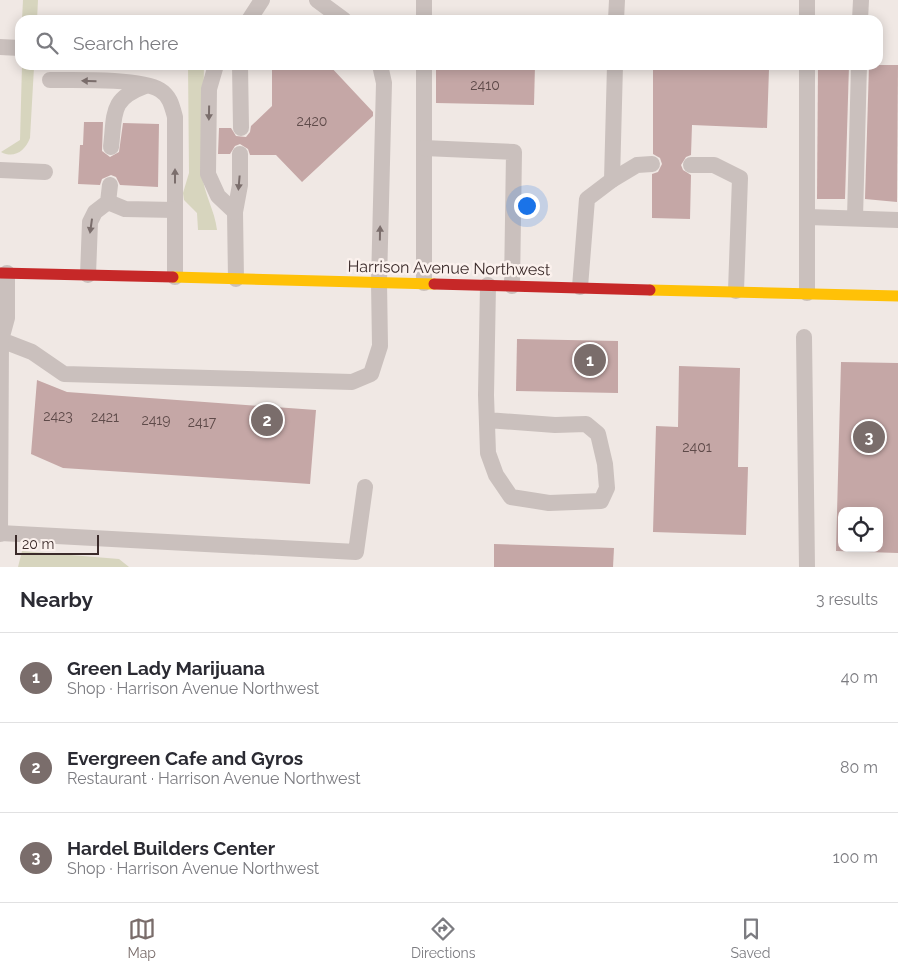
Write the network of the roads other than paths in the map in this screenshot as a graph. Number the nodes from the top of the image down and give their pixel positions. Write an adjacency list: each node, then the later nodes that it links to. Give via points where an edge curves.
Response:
1 (262, 0): 7 (lane)
2 (317, 0): 8 (lane)
3 (424, 0): 9 (lane)
4 (617, 0): 10 (lane)
5 (808, 0): 11 (lane)
6 (861, 0): 12 (lane)
7 (252, 15)
8 (337, 15)
9 (424, 15)
10 (616, 15)
11 (807, 15)
12 (860, 15)
13 (0, 47): 14 (lane)
14 (15, 48)
15 (215, 70): 36 (lane, one-way to 36, via 209,89 208,174 218,196)
16 (240, 70): 24 (lane)
17 (381, 70): 44 (lane, one-way to 17, via 384,83)
18 (424, 70): 26 (lane)
19 (615, 70): 32 (lane)
20 (807, 70): 37 (lane)
21 (859, 70): 38 (lane)
22 (50, 80): 23 (lane, one-way to 22, via 108,81)
23 (145, 86): 25 (lane, via 128,92 116,107); 35 (lane, one-way to 23, via 175,116 170,99 160,90)
24 (241, 128)
25 (111, 146)
26 (424, 148): 45 (lane); 47 (lane, via 514,152)
27 (240, 154): 36 (lane, one-way to 36, via 240,185)
28 (652, 164): 32 (lane, via 637,165)
29 (691, 165): 49 (lane, via 714,165 740,178)
30 (0, 170): 31 (lane)
31 (45, 172)
32 (612, 180): 48 (lane, via 587,200)
33 (110, 185): 34 (lane)
34 (108, 202): 35 (lane, via 125,209); 41 (lane, one-way to 41, via 95,212 90,222)
35 (175, 210): 42 (lane)
36 (235, 212): 43 (lane)
37 (808, 217): 38 (lane); 50 (lane)
38 (855, 218): 39 (lane)
39 (898, 220)
40 (4, 273): 41 (main road, Harrison Avenue Northwest); 53 (lane, via 6,318)
41 (88, 275): 42 (main road, Harrison Avenue Northwest)
42 (175, 277): 43 (main road, Harrison Avenue Northwest)
43 (236, 279): 44 (main road, Harrison Avenue Northwest)
44 (379, 282): 45 (main road, Harrison Avenue Northwest); 53 (lane, via 380,346 372,374 352,382 64,374 32,352)
45 (424, 283): 46 (main road, Harrison Avenue Northwest)
46 (488, 285): 47 (main road, Harrison Avenue Northwest); 54 (lane)
47 (512, 286): 48 (main road, Harrison Avenue Northwest)
48 (580, 287): 49 (main road, Harrison Avenue Northwest)
49 (736, 291): 50 (main road, Harrison Avenue Northwest)
50 (807, 293): 51 (main road, Harrison Avenue Northwest)
51 (898, 296)
52 (804, 337): 57 (lane)
53 (0, 341): 56 (lane)
54 (487, 420): 54 (lane, via 488,453 496,475 511,497 549,503 602,501 607,488 605,464 598,434 586,424)
55 (365, 487): 56 (lane, via 356,552)
56 (0, 533)
57 (807, 567)

